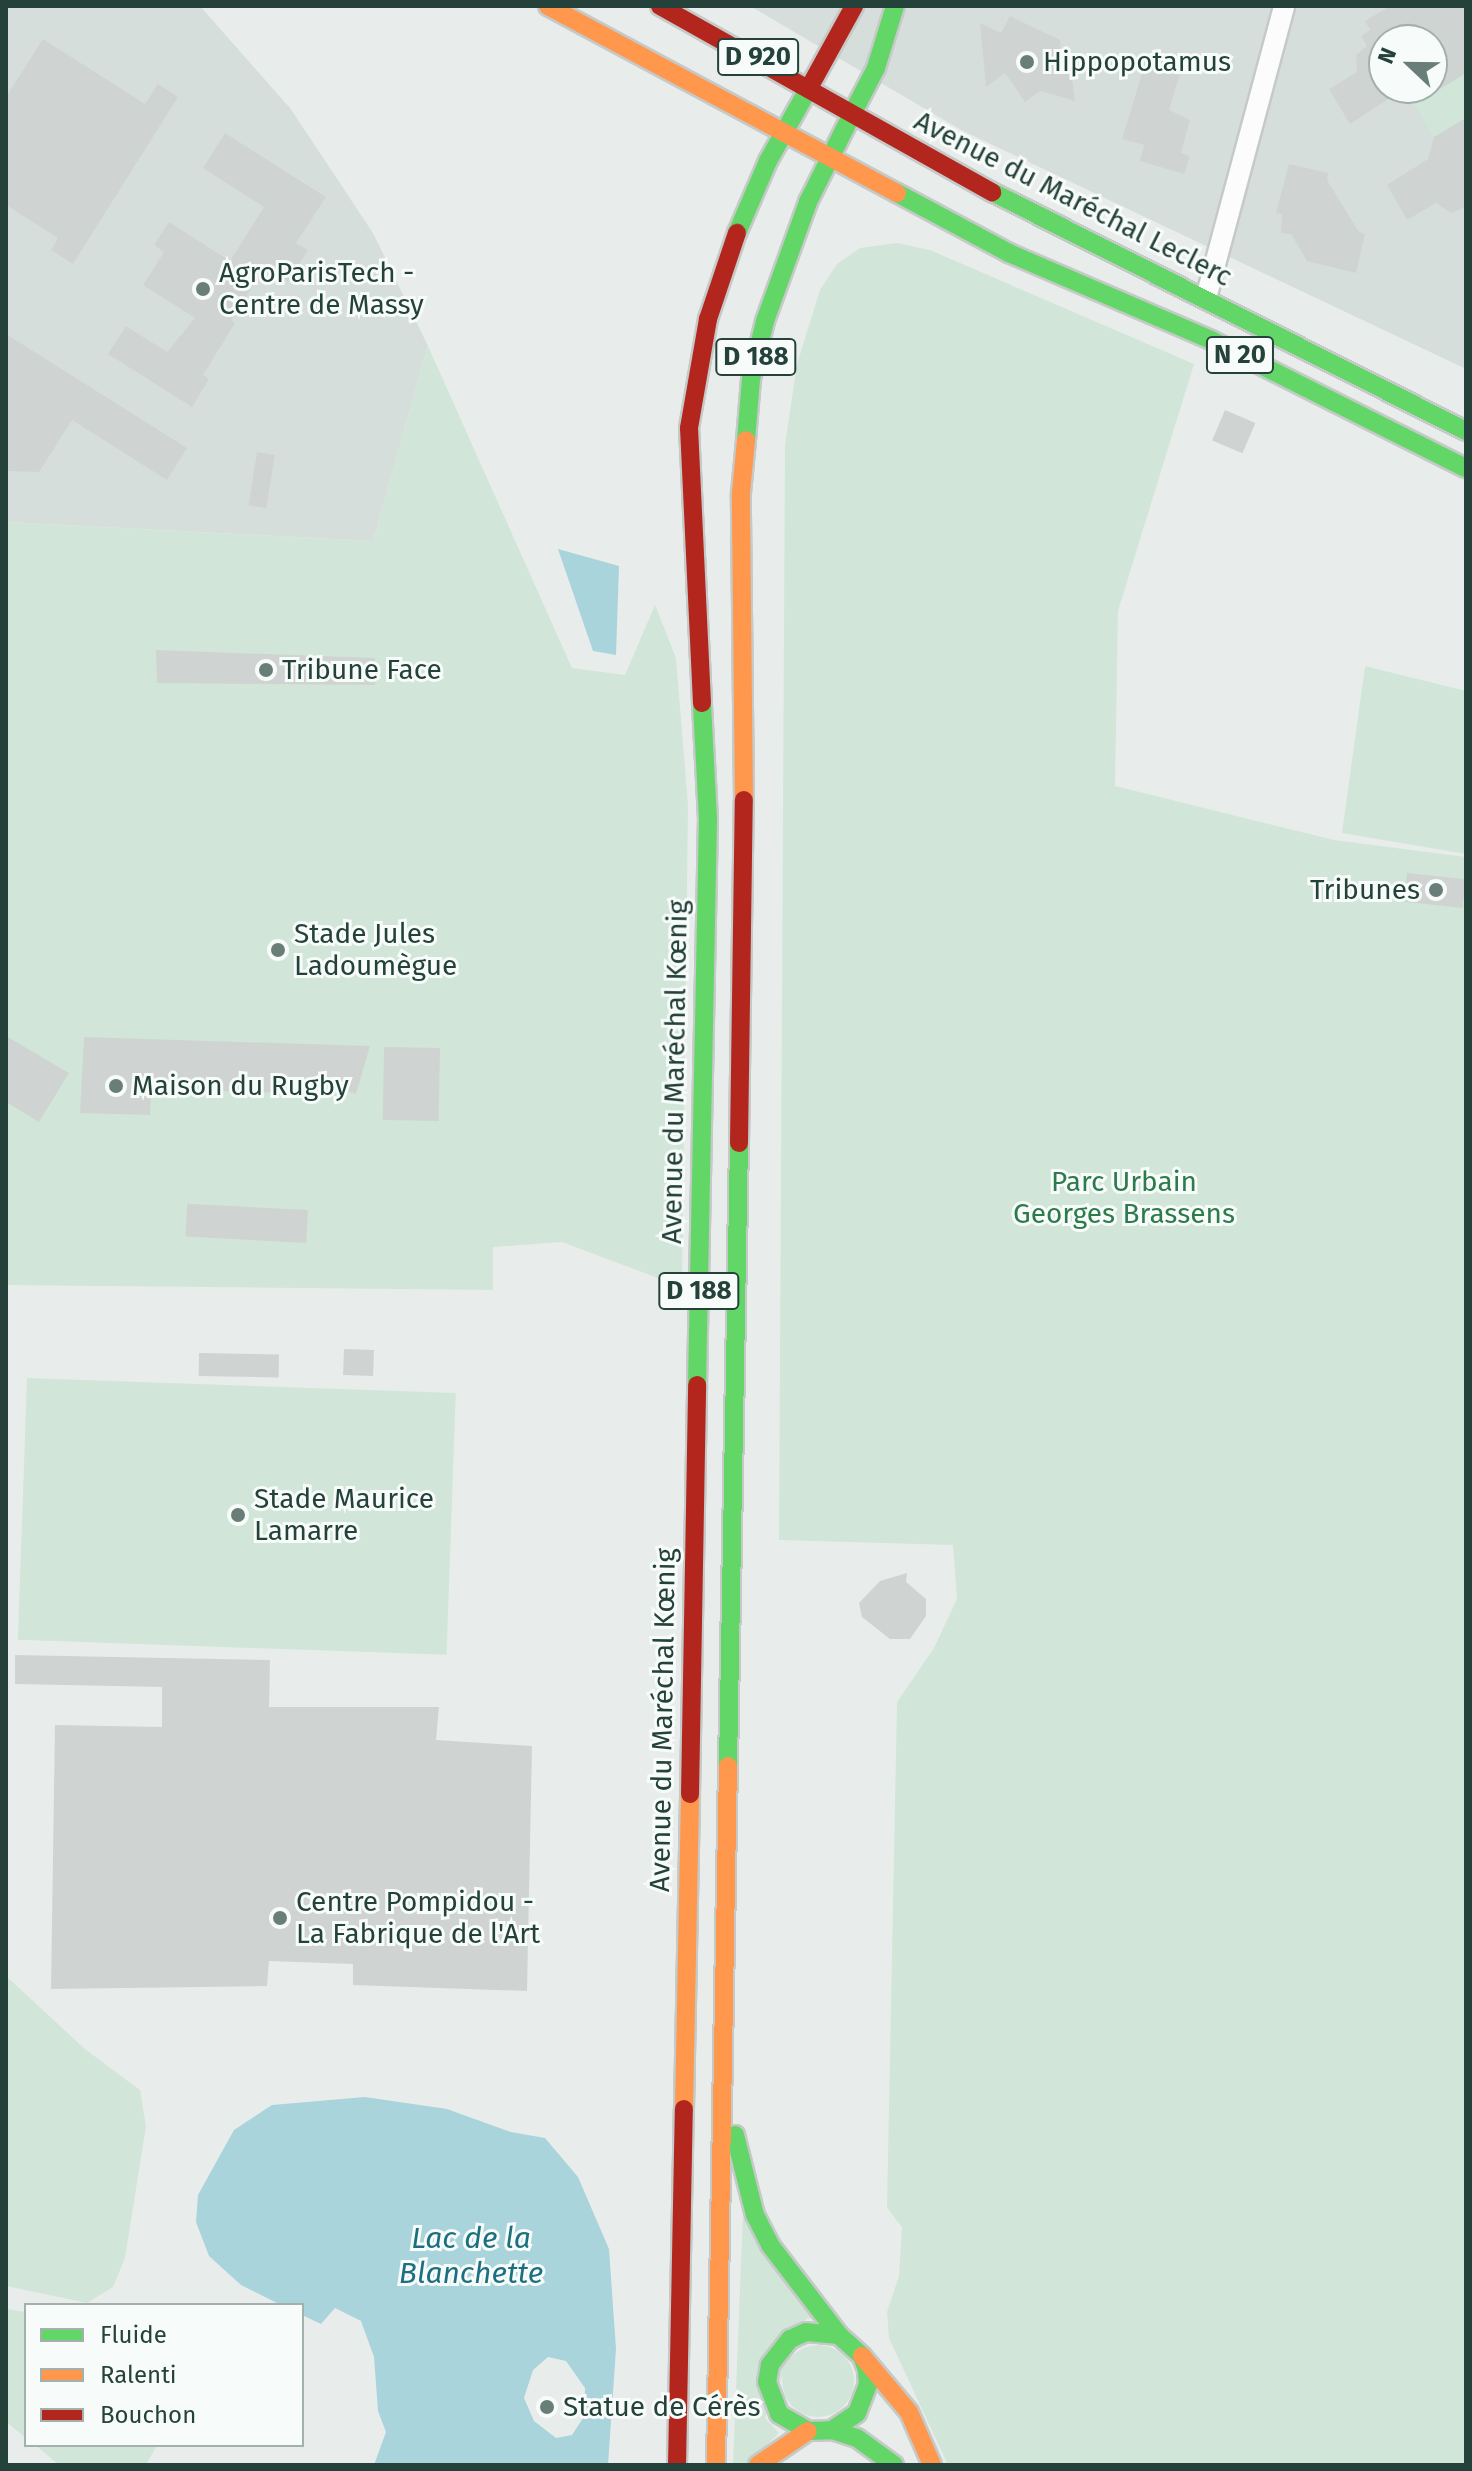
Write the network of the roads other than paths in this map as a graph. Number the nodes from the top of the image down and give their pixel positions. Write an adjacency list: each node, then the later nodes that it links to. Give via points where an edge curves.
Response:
1 (548, 6): 8 (main road, D 920)
2 (660, 6): 6 (main road, Avenue du Maréchal Leclerc / D 920)
3 (854, 6): 6 (main road, Avenue du Maréchal Kœnig)
4 (895, 6): 7 (main road, via 876,68)
5 (1284, 6): 10 (street)
6 (809, 88): 7 (main road, Avenue du Maréchal Leclerc / D 920); 8 (main road, Avenue du Maréchal Kœnig / D 188)
7 (852, 114): 9 (main road, D 188); 10 (main road, Avenue du Maréchal Leclerc / N 20, via 917,154)
8 (783, 133): 9 (main road, N 20); 18 (main road, Avenue du Maréchal Kœnig / D 188, via 732,244 708,319 689,428 708,819)
9 (829, 159): 12 (main road, N 20, via 1009,253 1211,340); 13 (main road, D 188, via 765,321 751,379 741,493 745,764)
10 (1206, 298): 11 (main road, Avenue du Maréchal Leclerc / N 20)
11 (1466, 431)
12 (1466, 468)
13 (725, 2095): 14 (main road, via 755,2215 770,2245); 19 (main road, D 188)
14 (839, 2335): 15 (main road); 17 (main road, via 806,2332 790,2339 770,2365 767,2382 779,2414)
15 (862, 2356): 16 (main road, via 868,2385 865,2400 846,2423); 22 (main road, via 909,2412)
16 (832, 2430): 17 (main road); 21 (main road, via 867,2444)
17 (808, 2431): 20 (main road)
18 (677, 2465)
19 (716, 2465)
20 (758, 2465)
21 (894, 2465)
22 (932, 2465)

